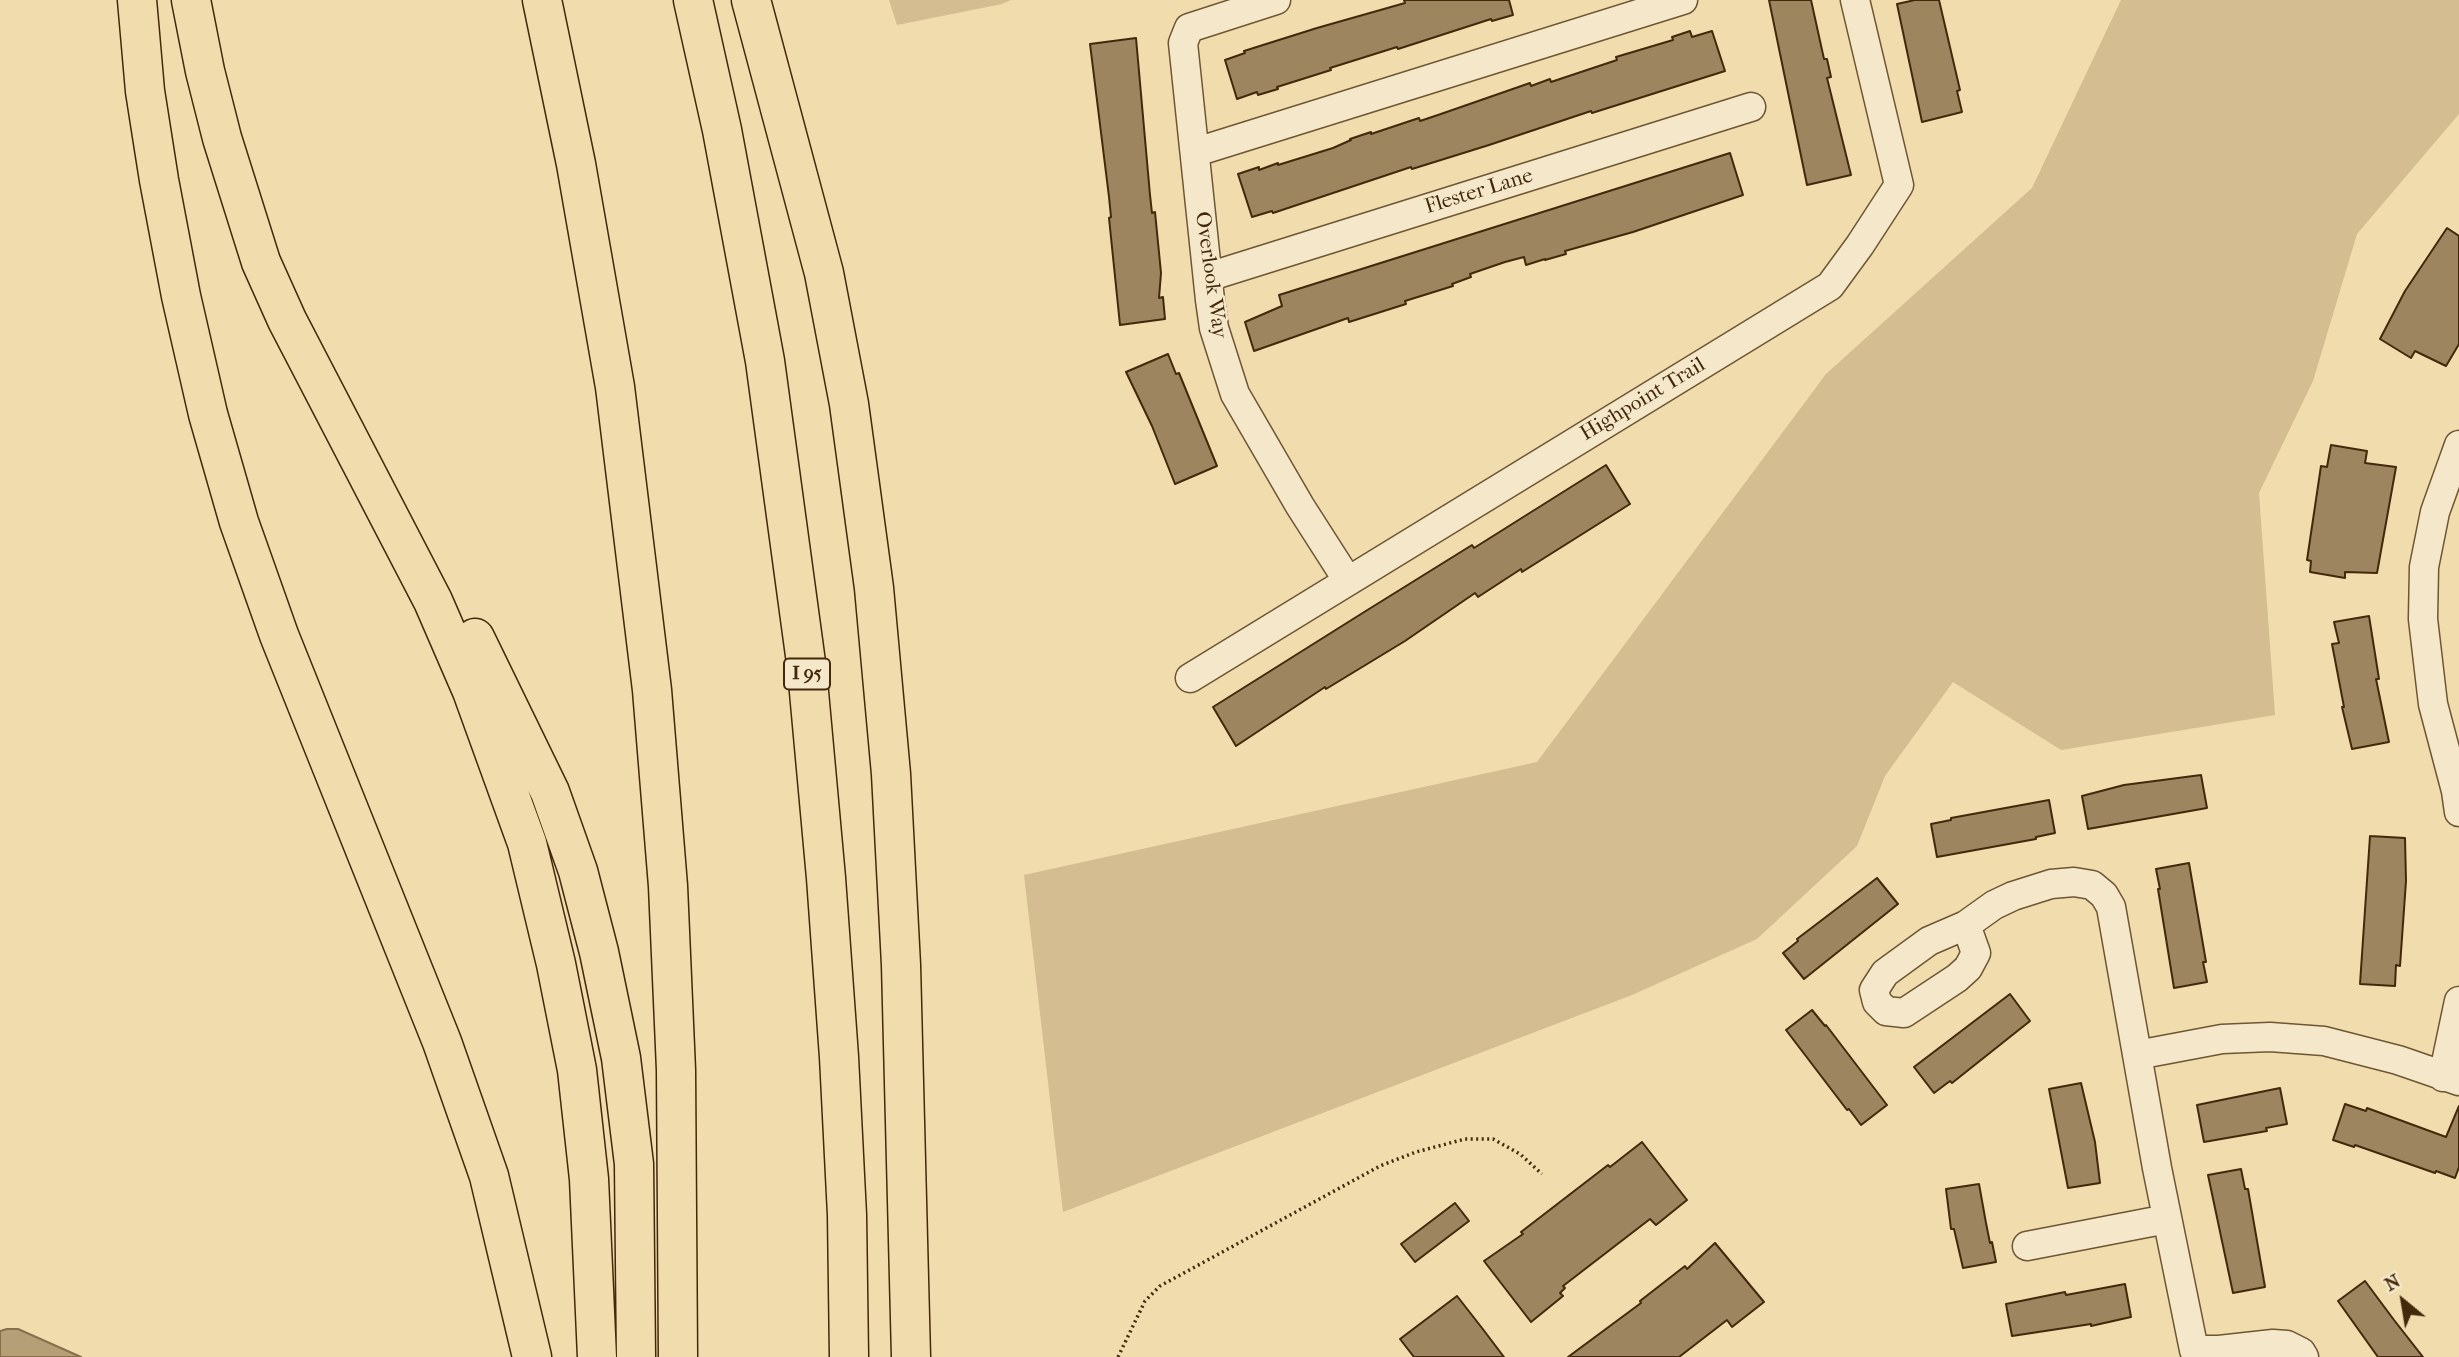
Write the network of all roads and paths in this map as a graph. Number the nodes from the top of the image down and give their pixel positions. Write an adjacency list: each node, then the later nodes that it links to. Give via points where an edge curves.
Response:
1 (137, 0): 25 (highway, via 145,91 181,296 239,522 485,1163)
2 (191, 0): 9 (highway)
3 (542, 0): 28 (highway, via 615,387 652,690 668,886 676,1070)
4 (693, 0): 29 (highway, I 95, via 765,360 807,670 839,1057)
5 (751, 0): 30 (highway, via 824,273 849,404 874,588 891,774 901,965)
6 (1276, 0): 11 (street, Overlook Way, via 1186,33 1183,43)
7 (1683, 0): 11 (street)
8 (1855, 0): 14 (street, Highpoint Trail, via 1899,185 1838,277 1805,302)
9 (205, 71): 26 (highway, via 261,262 433,601 472,691 527,843 577,1070 589,1179); 27 (highway, via 250,194 301,310 496,680 550,792 578,871 621,1058 632,1151)
10 (1751, 107): 12 (street, Flester Lane)
11 (1196, 152): 12 (street, Overlook Way)
12 (1208, 277): 14 (street, Overlook Way, via 1214,328 1235,394)
13 (2459, 445): 16 (street, via 2435,512 2424,567 2423,619 2433,704)
14 (1348, 581): 15 (street, Highpoint Trail)
15 (1190, 678)
16 (2458, 798)
17 (1966, 925): 19 (street, via 2012,895 2051,884 2092,885 2111,907)
18 (2459, 1001): 20 (street)
19 (2137, 1055): 20 (street, via 2222,1039 2324,1041); 22 (street)
20 (2451, 1079)
21 (1542, 1174): 31 (path, via 1493,1139 1465,1139 1380,1166 1160,1286 1145,1301)
22 (2167, 1219): 23 (street); 24 (street)
23 (2028, 1246)
24 (2196, 1353): 32 (street, via 2273,1344 2287,1345)
25 (532, 1357)
26 (597, 1357)
27 (636, 1357)
28 (678, 1357)
29 (849, 1357)
30 (911, 1357)
31 (1118, 1357)
32 (2304, 1357)

